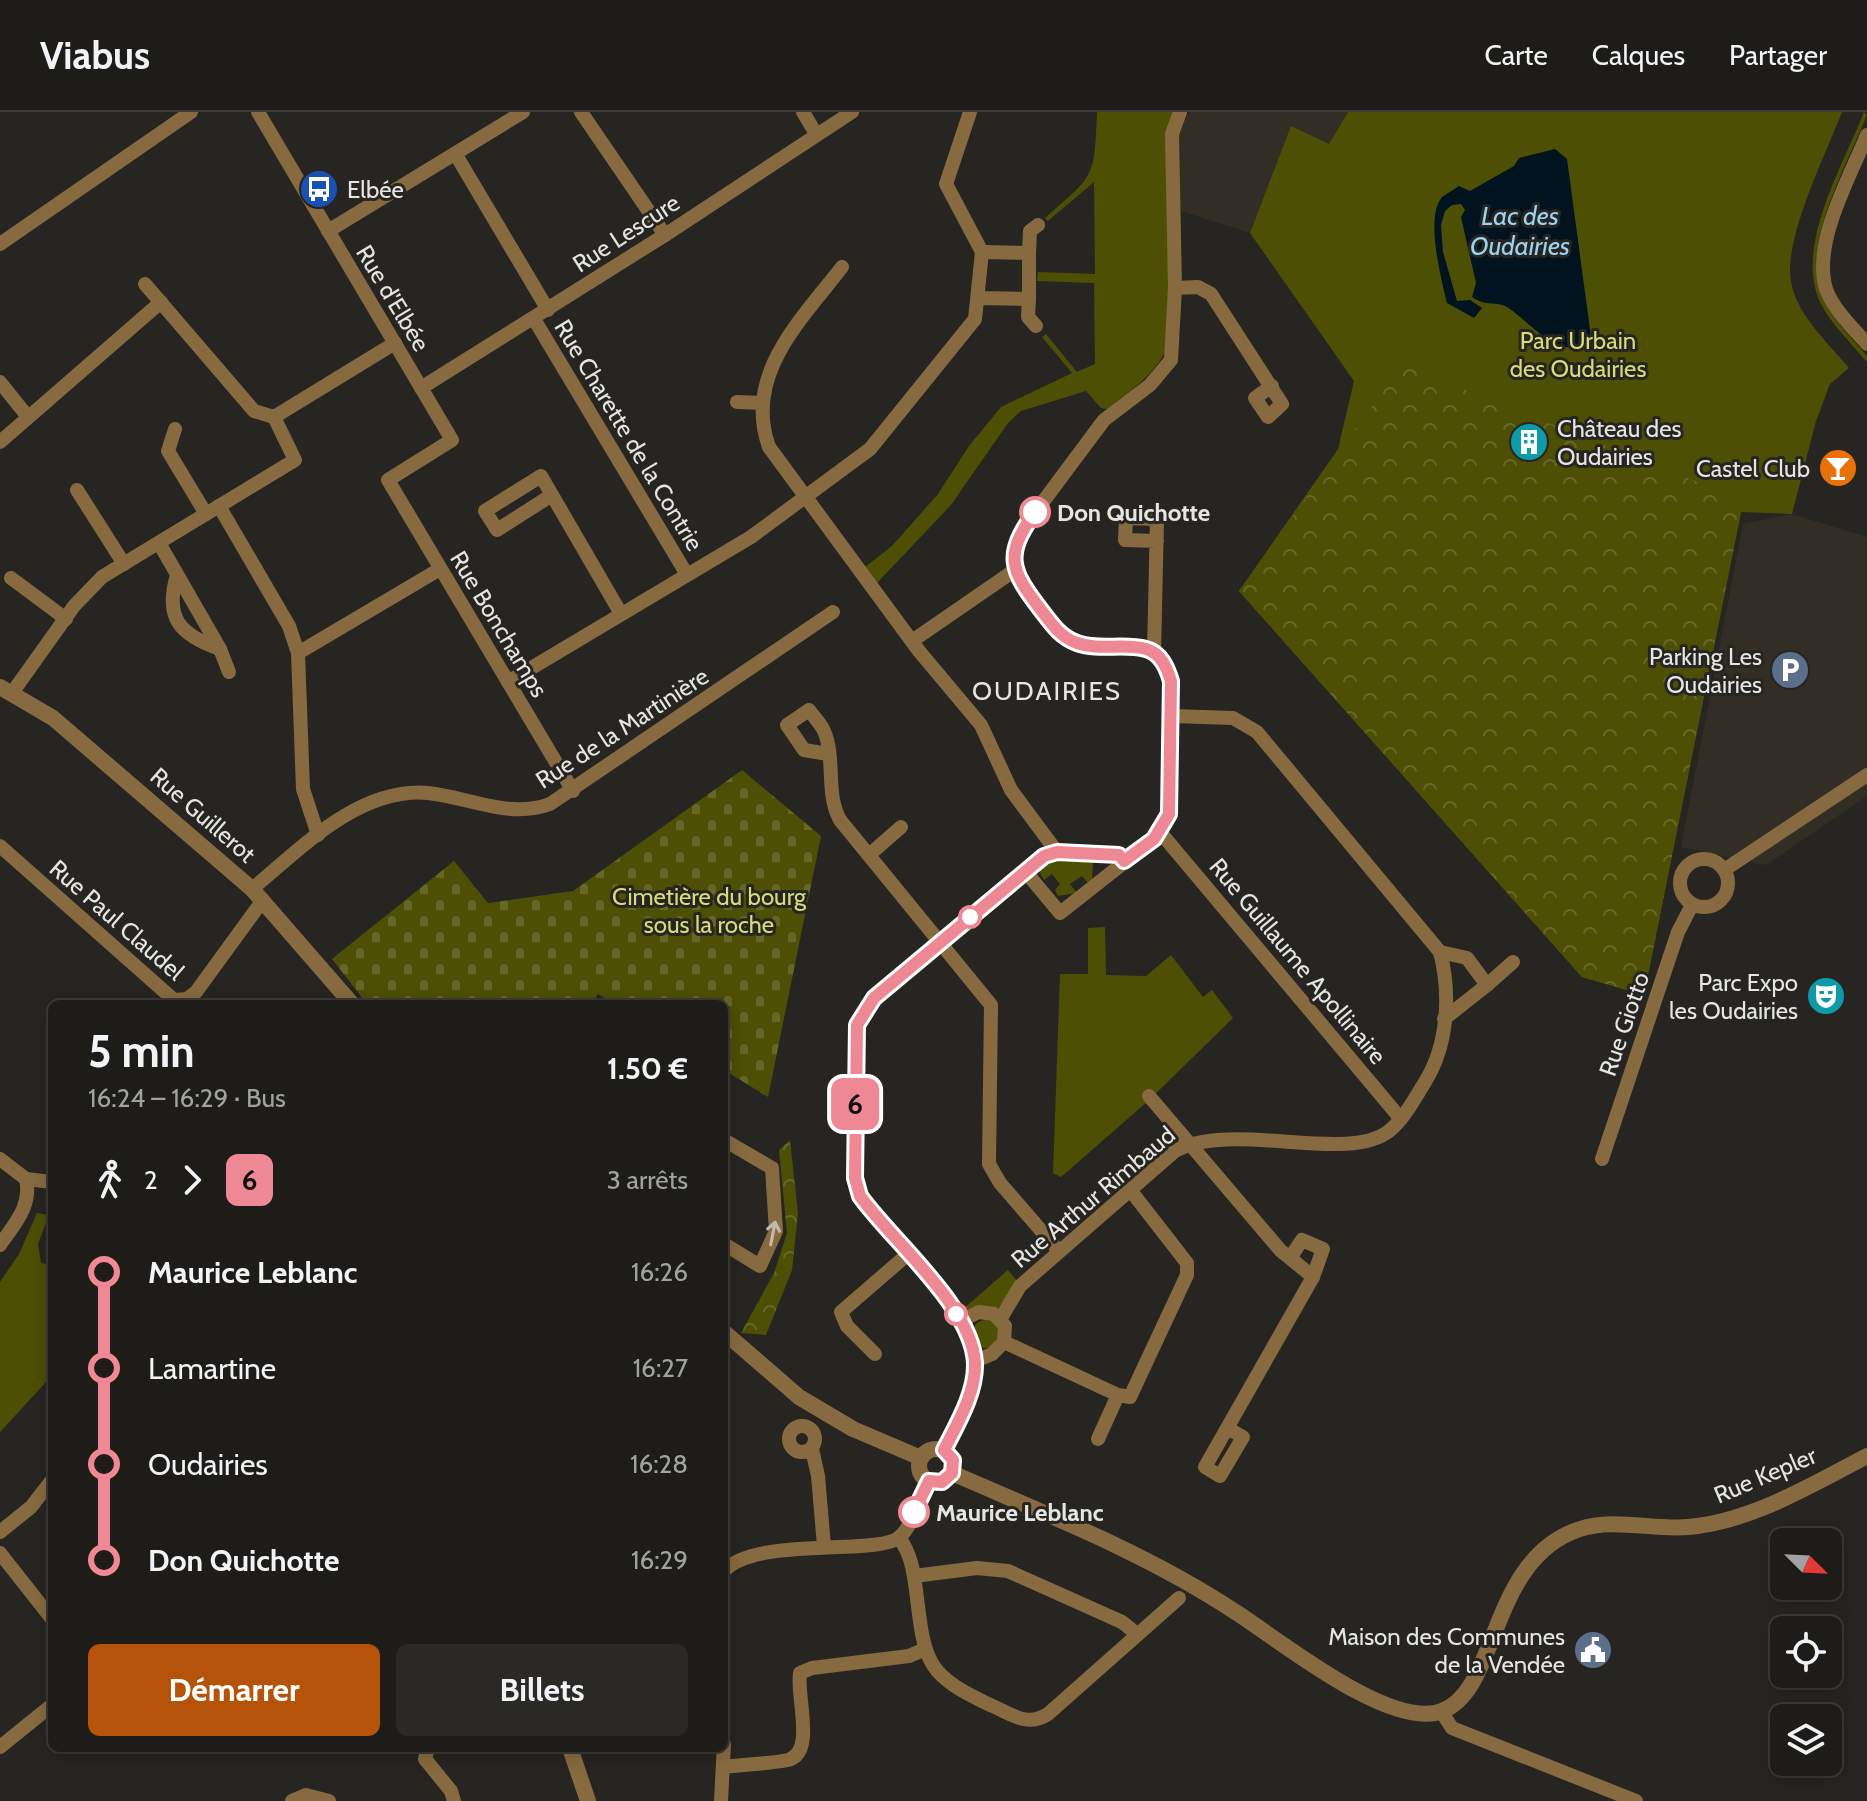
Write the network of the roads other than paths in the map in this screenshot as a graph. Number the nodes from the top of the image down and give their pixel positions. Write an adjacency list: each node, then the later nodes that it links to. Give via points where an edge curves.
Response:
1 (191, 112): 15 (street)
2 (258, 112): 13 (street, Rue d'Elbée)
3 (523, 112): 11 (street)
4 (581, 112): 14 (street)
5 (803, 112): 9 (street)
6 (852, 112): 9 (street, Rue Lescure)
7 (970, 112): 16 (street, via 946,184)
8 (1180, 112): 20 (street, via 1172,134)
9 (816, 134): 14 (street, Rue Lescure)
10 (1867, 135): 28 (street, via 1824,243 1823,272 1827,292)
11 (456, 155): 13 (street); 24 (street)
12 (1038, 225): 17 (street, via 1030,231)
13 (328, 231): 27 (street, Rue d'Elbée)
14 (665, 235): 24 (street, Rue Lescure)
15 (0, 244)
16 (982, 252): 17 (street); 23 (street)
17 (1029, 253): 21 (street)
18 (842, 267): 33 (street, via 770,364)
19 (145, 284): 22 (street)
20 (1175, 288): 30 (street, via 1198,287 1211,294); 47 (street, via 1173,346 1165,371 1104,420 1019,534)
21 (1029, 299): 23 (street); 26 (street, via 1028,317)
22 (161, 302): 34 (street); 35 (street, via 254,411)
23 (979, 305): 41 (street, via 870,449)
24 (548, 310): 25 (street, Rue Lescure)
25 (534, 319): 31 (street, Rue Lescure); 48 (street, Rue Charette de la Contrie)
26 (1036, 326)
27 (395, 343): 31 (street, Rue d'Elbée); 35 (street)
28 (1867, 344)
29 (0, 382): 34 (street)
30 (1272, 386)
31 (421, 388): 38 (street, Rue d'Elbée, via 452,440)
32 (737, 402): 33 (street)
33 (763, 403): 41 (street, via 762,428 769,447)
34 (28, 417): 37 (street)
35 (274, 417): 42 (street, via 295,460)
36 (175, 429): 42 (street, via 168,451)
37 (0, 442)
38 (388, 480): 46 (street, Rue Bonchamps)
39 (77, 490): 45 (street)
40 (552, 495): 51 (street)
41 (807, 495): 48 (street, via 751,537); 54 (street)
42 (213, 510): 44 (street); 56 (street, via 289,626)
43 (1157, 541): 57 (street)
44 (159, 543): 45 (street); 49 (street)
45 (124, 564): 53 (street, via 88,589)
46 (440, 569): 56 (street); 59 (street, Rue Bonchamps)
47 (1015, 570): 54 (street); 57 (street, via 1022,587 1066,637 1087,646)
48 (686, 573): 51 (street)
49 (177, 575): 55 (street); 55 (street, via 172,612 178,623 199,642)
50 (11, 578): 53 (street)
51 (620, 612): 59 (street)
52 (833, 612): 64 (street, Rue de la Martinière)
53 (66, 619): 60 (street)
54 (912, 641): 69 (street, via 981,725 1011,790)
55 (220, 649): 58 (street)
56 (298, 653): 67 (street, via 303,789)
57 (1154, 653): 61 (street, via 1166,665 1171,681)
58 (229, 672)
59 (508, 682): 64 (street, Rue Bonchamps)
60 (4, 692): 74 (street, Rue Guillerot, via 53,718)
61 (1171, 716): 66 (street, via 1169,814); 77 (street, via 1233,718 1257,732)
62 (828, 754): 70 (street, via 835,812)
63 (1867, 775): 72 (street)
64 (573, 791): 67 (street, Rue de la Martinière, via 523,810 411,793 364,807)
65 (901, 827): 70 (street)
66 (1160, 832): 71 (street); 83 (street, Rue Guillaume Apollinaire)
67 (318, 835): 74 (street, Rue de la Martinière)
68 (0, 846): 74 (street, Rue Paul Claudel, via 174,1000 196,992)
69 (1057, 852): 71 (street, via 1119,855); 73 (street)
70 (869, 855): 76 (street)
71 (1124, 861): 73 (street, via 1060,913)
72 (1724, 870): 75 (street, via 1724,896 1709,907); 75 (street, via 1709,860 1689,864 1679,884)
73 (1025, 871): 76 (street)
74 (258, 895): 80 (street, Rue Guillerot)
75 (1692, 905): 87 (street, Rue Giotto, via 1678,932)
76 (942, 941): 93 (street, via 991,1005 989,1164); 94 (street, via 874,998 857,1025 855,1178 860,1196)
77 (1440, 952): 79 (street, via 1467,958); 81 (street, Rue Arthur Rimbaud)
78 (1513, 962): 79 (street)
79 (1487, 985): 81 (street)
80 (349, 1000)
81 (1444, 1019): 83 (street, Rue Arthur Rimbaud, via 1439,1057)
82 (1149, 1096): 85 (street)
83 (1401, 1119): 85 (street, Rue Arthur Rimbaud, via 1378,1138 1360,1142)
84 (728, 1142): 92 (street, one-way to 84, via 760,1266 776,1231 772,1168)
85 (1191, 1142): 90 (street, Rue Arthur Rimbaud); 95 (street)
86 (0, 1159): 88 (street)
87 (1602, 1159)
88 (26, 1179): 89 (street); 91 (street, via 29,1195 22,1213)
89 (48, 1182)
90 (1131, 1191): 93 (street, Rue Arthur Rimbaud); 103 (street, via 1181,1252 1187,1275 1133,1393 1126,1398)
91 (0, 1245)
92 (728, 1246)
93 (1058, 1250): 97 (street, Rue Arthur Rimbaud, via 1020,1286)
94 (908, 1254): 98 (street); 101 (street, via 841,1312 847,1326)
95 (1290, 1258): 96 (street); 96 (street, via 1302,1240 1323,1249)
96 (1313, 1277): 104 (street)
97 (1001, 1318): 98 (street, via 979,1312); 100 (street)
98 (960, 1321): 102 (street)
99 (728, 1335): 109 (street, via 799,1397 853,1429)
100 (1004, 1342): 102 (street); 103 (street)
101 (875, 1354)
102 (975, 1361): 107 (street, via 972,1390)
103 (1118, 1395): 105 (street)
104 (1227, 1428)
105 (1098, 1439)
106 (812, 1449): 115 (street)
107 (944, 1450): 109 (street, via 931,1449); 110 (street, via 953,1460)
108 (1867, 1456): 124 (street, Rue Kepler, via 1726,1520 1680,1528 1606,1525 1580,1529 1551,1545 1515,1583 1467,1690)
109 (921, 1458): 111 (street, via 920,1471)
110 (952, 1473): 111 (street, via 942,1482); 124 (street, via 1152,1563 1234,1610 1342,1684 1413,1712)
111 (929, 1481): 114 (street)
112 (48, 1485): 113 (street)
113 (0, 1532)
114 (899, 1537): 115 (street); 118 (street, via 912,1555)
115 (824, 1546): 117 (street, via 748,1557)
116 (0, 1553): 120 (street)
117 (728, 1567)
118 (914, 1576): 121 (street, via 977,1568 1008,1571 1122,1622); 122 (street)
119 (1179, 1598): 121 (street)
120 (48, 1614)
121 (1137, 1634): 122 (street, via 1037,1721 1024,1721 959,1690)
122 (923, 1650): 129 (street, via 800,1673 800,1753 791,1759)
123 (48, 1708): 125 (street)
124 (1441, 1711): 135 (street, via 1452,1728)
125 (0, 1747)
126 (427, 1752): 132 (street, via 425,1759)
127 (571, 1752): 133 (street)
128 (724, 1752): 129 (street)
129 (725, 1767): 134 (street)
130 (292, 1801): 131 (street, via 317,1795)
131 (329, 1801)
132 (454, 1801)
133 (588, 1801)
134 (721, 1801)
135 (1636, 1801)

